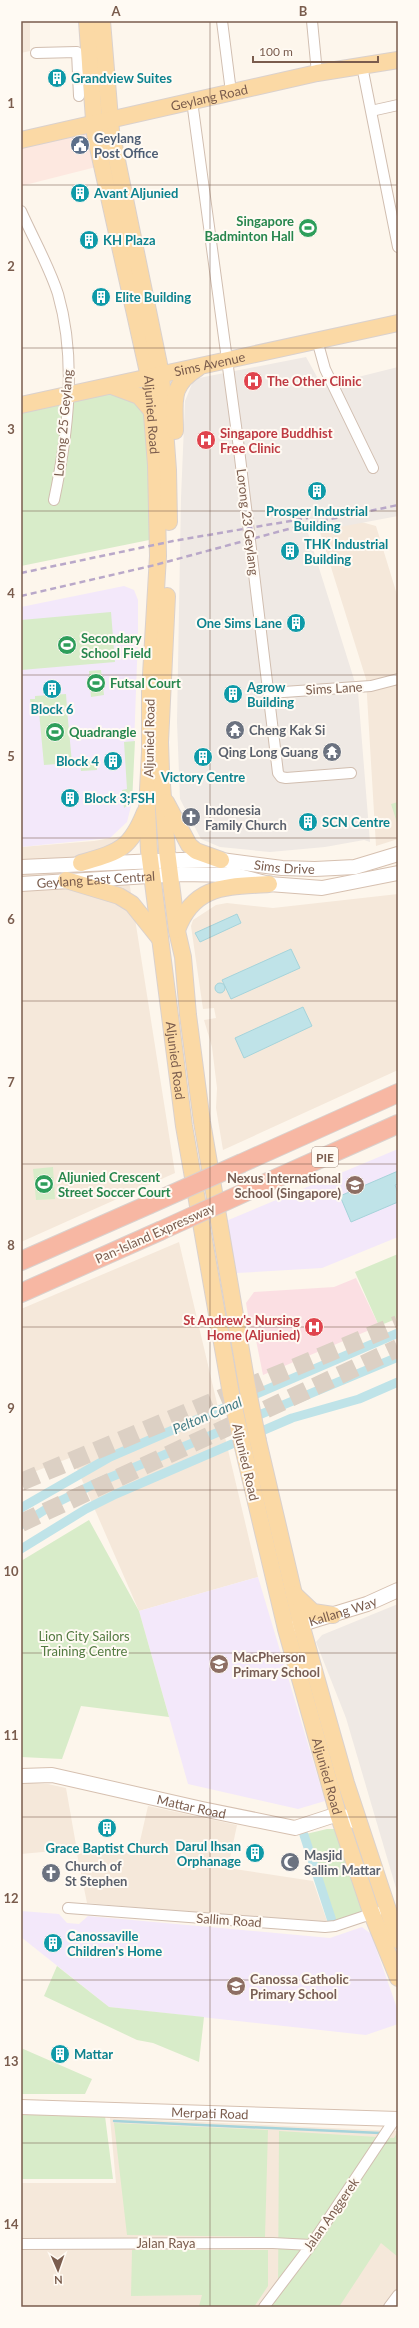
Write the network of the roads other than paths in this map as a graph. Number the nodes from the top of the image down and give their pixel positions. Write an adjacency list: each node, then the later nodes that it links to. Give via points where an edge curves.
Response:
1 (87, 21): 14 (main road)
2 (102, 21): 14 (main road)
3 (222, 21): 9 (street)
4 (312, 21): 8 (street)
5 (36, 53): 10 (street, via 78,52)
6 (398, 60): 7 (main road, Geylang Road)
7 (362, 66): 8 (main road, Geylang Road); 13 (street)
8 (318, 73): 9 (main road, Geylang Road)
9 (231, 92): 11 (main road, Geylang Road)
10 (79, 96)
11 (192, 101): 14 (main road, Geylang Road); 20 (street, Lorong 23 Geylang)
12 (398, 106): 13 (street)
13 (371, 111): 17 (street)
14 (102, 121): 15 (main road, Geylang Road); 22 (main road, Aljunied Road)
15 (21, 140)
16 (21, 211): 24 (street, Lorong 25 Geylang, via 58,293 67,341)
17 (398, 243)
18 (398, 323): 19 (main road, Sims Avenue)
19 (317, 340): 20 (main road, Sims Avenue); 27 (street, via 327,374)
20 (226, 359): 21 (main road, Sims Avenue); 31 (street, Lorong 23 Geylang)
21 (205, 364): 22 (main road, Sims Avenue); 28 (main road, via 186,376 176,388 175,442)
22 (155, 375): 23 (main road, Sims Avenue); 26 (main road, Aljunied Road); 28 (main road, Aljunied Road)
23 (108, 385): 24 (main road, Sims Avenue); 26 (main road, via 139,396)
24 (68, 394): 25 (main road, Sims Avenue); 29 (street, Lorong 25 Geylang, via 60,470)
25 (21, 405)
26 (151, 410): 34 (main road, Aljunied Road, via 156,465 158,556 150,692)
27 (372, 468)
28 (168, 470): 33 (main road, Aljunied Road, via 169,552 160,742)
29 (54, 500)
30 (398, 679): 31 (street, Sims Lane, via 371,686)
31 (269, 693): 32 (street, Lorong 23 Geylang, via 278,773 281,777)
32 (352, 773)
33 (162, 793): 36 (main road, via 189,845 196,851); 39 (main road, Aljunied Road)
34 (147, 809): 37 (main road, via 137,833 124,846 111,854); 40 (main road, Aljunied Road)
35 (398, 854): 36 (street, Sims Drive, via 355,867 315,869 282,868)
36 (221, 860): 39 (street, Sims Drive)
37 (81, 863): 38 (street, Geylang East Central); 40 (street, Geylang East Central)
38 (21, 867)
39 (170, 867): 40 (street, Geylang East Central); 44 (street, Sims Drive, via 235,875); 45 (main road, Aljunied Road)
40 (152, 868): 42 (street, Geylang East Central); 46 (main road, Aljunied Road)
41 (398, 873): 44 (street, Sims Drive, via 322,888)
42 (66, 880): 43 (street, Geylang East Central); 46 (main road, via 119,896 132,904)
43 (21, 884)
44 (269, 884): 45 (main road, via 220,888 196,899 186,909)
45 (177, 931): 52 (main road, Aljunied Road, bridge, via 183,957 202,1122 248,1391)
46 (160, 939): 55 (main road, Aljunied Road, bridge, via 184,1126 231,1394)
47 (398, 1093): 49 (highway, PIE, bridge)
48 (398, 1124): 50 (highway, Pan-Island Expressway / PIE, bridge)
49 (21, 1261)
50 (21, 1293)
51 (398, 1590): 53 (street, Kallang Way)
52 (294, 1594): 53 (main road, via 313,1612); 54 (main road, Aljunied Road)
53 (333, 1615): 54 (street, Kallang Way)
54 (301, 1624): 55 (street, Kallang Way); 58 (main road, Aljunied Road)
55 (286, 1629): 57 (main road, Aljunied Road)
56 (21, 1776): 57 (street, Mattar Road, via 52,1775 295,1828)
57 (338, 1814): 58 (street); 60 (main road, Aljunied Road)
58 (359, 1823): 60 (main road, Aljunied Road)
59 (68, 1908): 60 (street, Sallim Road, via 325,1927)
60 (380, 1911): 61 (main road, Aljunied Road); 62 (main road, Aljunied Road)
61 (398, 1940)
62 (398, 1978)
63 (21, 2107): 64 (street, Merpati Road)
64 (396, 2119): 66 (street, Jalan Anggerek)
65 (21, 2244): 66 (street, Jalan Raya)
66 (311, 2245): 68 (street, Jalan Anggerek)
67 (398, 2295): 69 (street)
68 (264, 2307)
69 (388, 2307)

